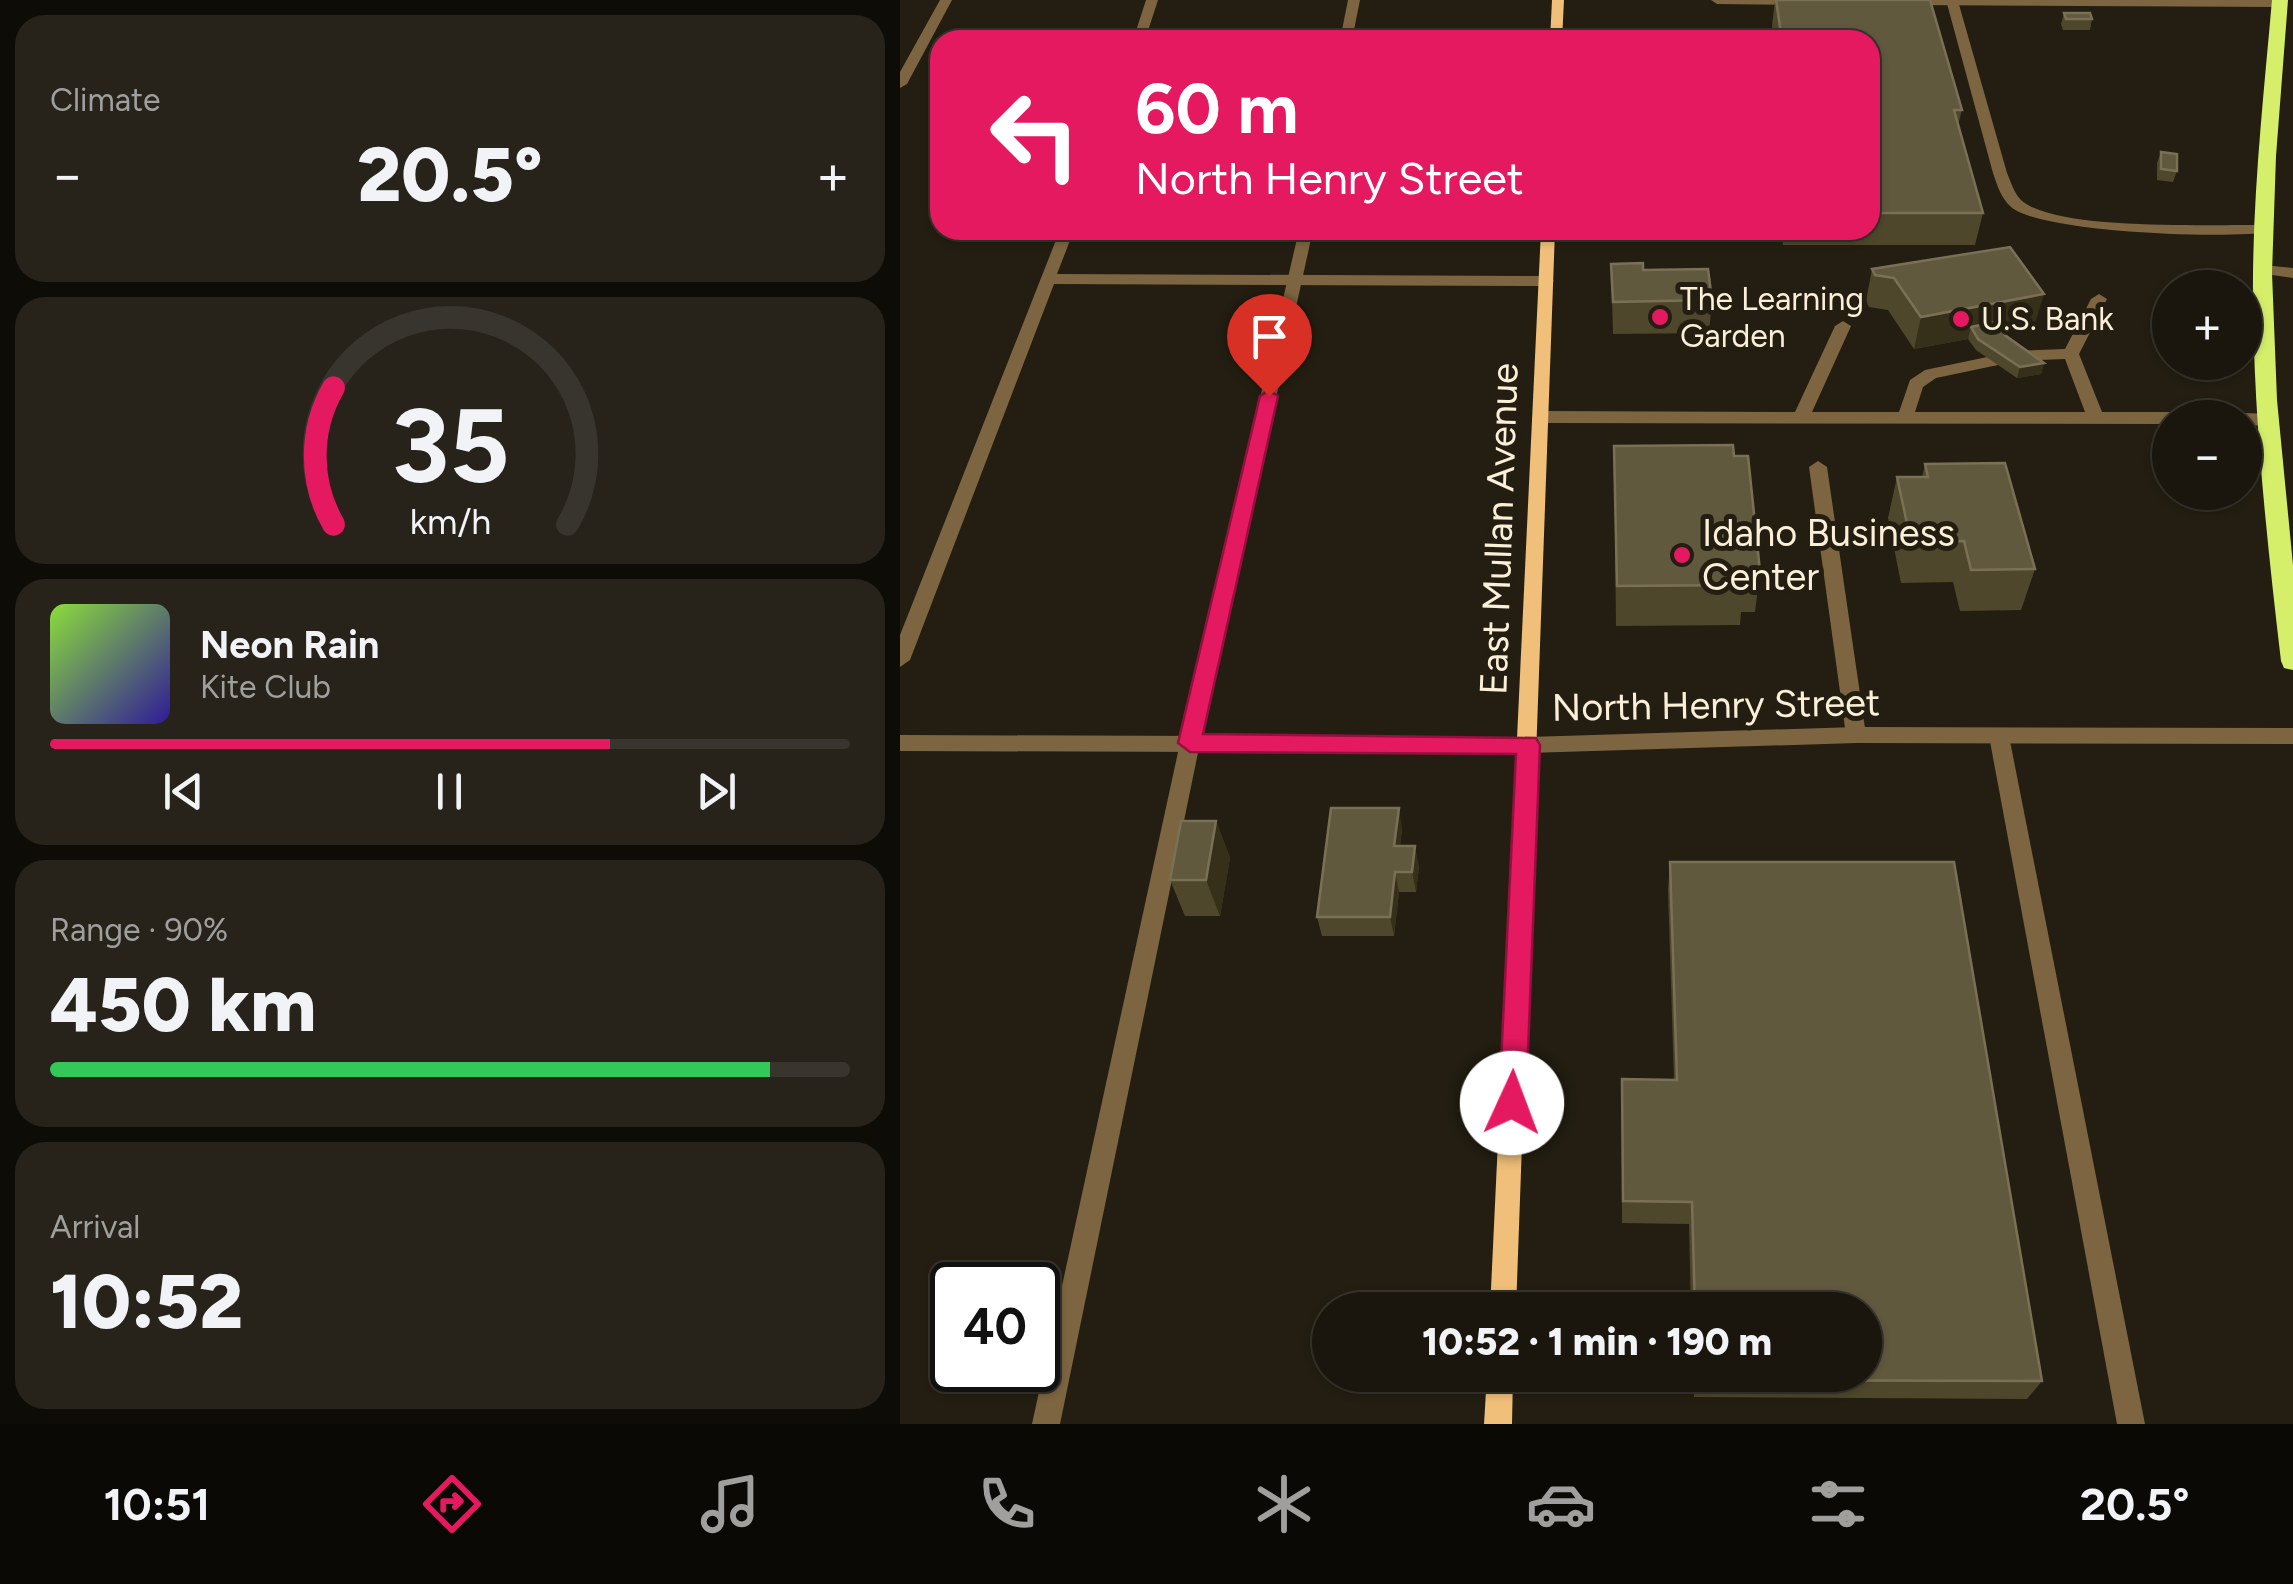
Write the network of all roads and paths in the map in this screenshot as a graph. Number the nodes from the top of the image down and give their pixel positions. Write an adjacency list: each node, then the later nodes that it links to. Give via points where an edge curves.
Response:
1 (946, 0): 15 (street)
2 (1152, 0): 12 (street)
3 (1354, 0): 13 (street)
4 (1558, 0): 14 (street)
5 (1717, 0): 6 (street)
6 (1766, 0): 7 (street)
7 (1822, 1)
8 (1896, 1): 9 (street)
9 (1952, 1): 10 (street); 16 (street, via 2000,173 2020,208 2062,222)
10 (1966, 1): 11 (street)
11 (2280, 2): 16 (main road)
12 (1142, 30)
13 (1348, 30)
14 (1556, 30)
15 (900, 84)
16 (2264, 229): 20 (main road)
17 (1063, 240): 22 (street)
18 (1304, 240): 23 (street)
19 (1548, 240): 24 (street, East Mullan Avenue)
20 (2264, 270): 21 (street); 36 (main road)
21 (2293, 273)
22 (1047, 279): 23 (street); 38 (street)
23 (1295, 280): 24 (street); 43 (street)
24 (1546, 281): 32 (street, East Mullan Avenue)
25 (2099, 298): 27 (street)
26 (1844, 326): 33 (street)
27 (2071, 354): 28 (street); 30 (street)
28 (2016, 356)
29 (1992, 361): 34 (street, via 1931,374 1916,384)
30 (2095, 417): 31 (street); 34 (street)
31 (2152, 417)
32 (1540, 418): 33 (street); 45 (street, East Mullan Avenue)
33 (1801, 418): 34 (street)
34 (1905, 418)
35 (2262, 420): 36 (street)
36 (2268, 420): 39 (main road)
37 (1818, 467): 40 (street)
38 (900, 660)
39 (2293, 661)
40 (1856, 735): 41 (street, North Henry Street); 45 (street, North Henry Street)
41 (1999, 736): 42 (street, North Henry Street); 50 (street)
42 (2293, 736)
43 (1190, 743): 44 (street, North Henry Street); 45 (street, North Henry Street); 48 (street)
44 (900, 744)
45 (1528, 745): 46 (street, East Mullan Avenue)
46 (1504, 1292)
47 (1499, 1392): 49 (street)
48 (1046, 1424)
49 (1498, 1424)
50 (2131, 1424)

